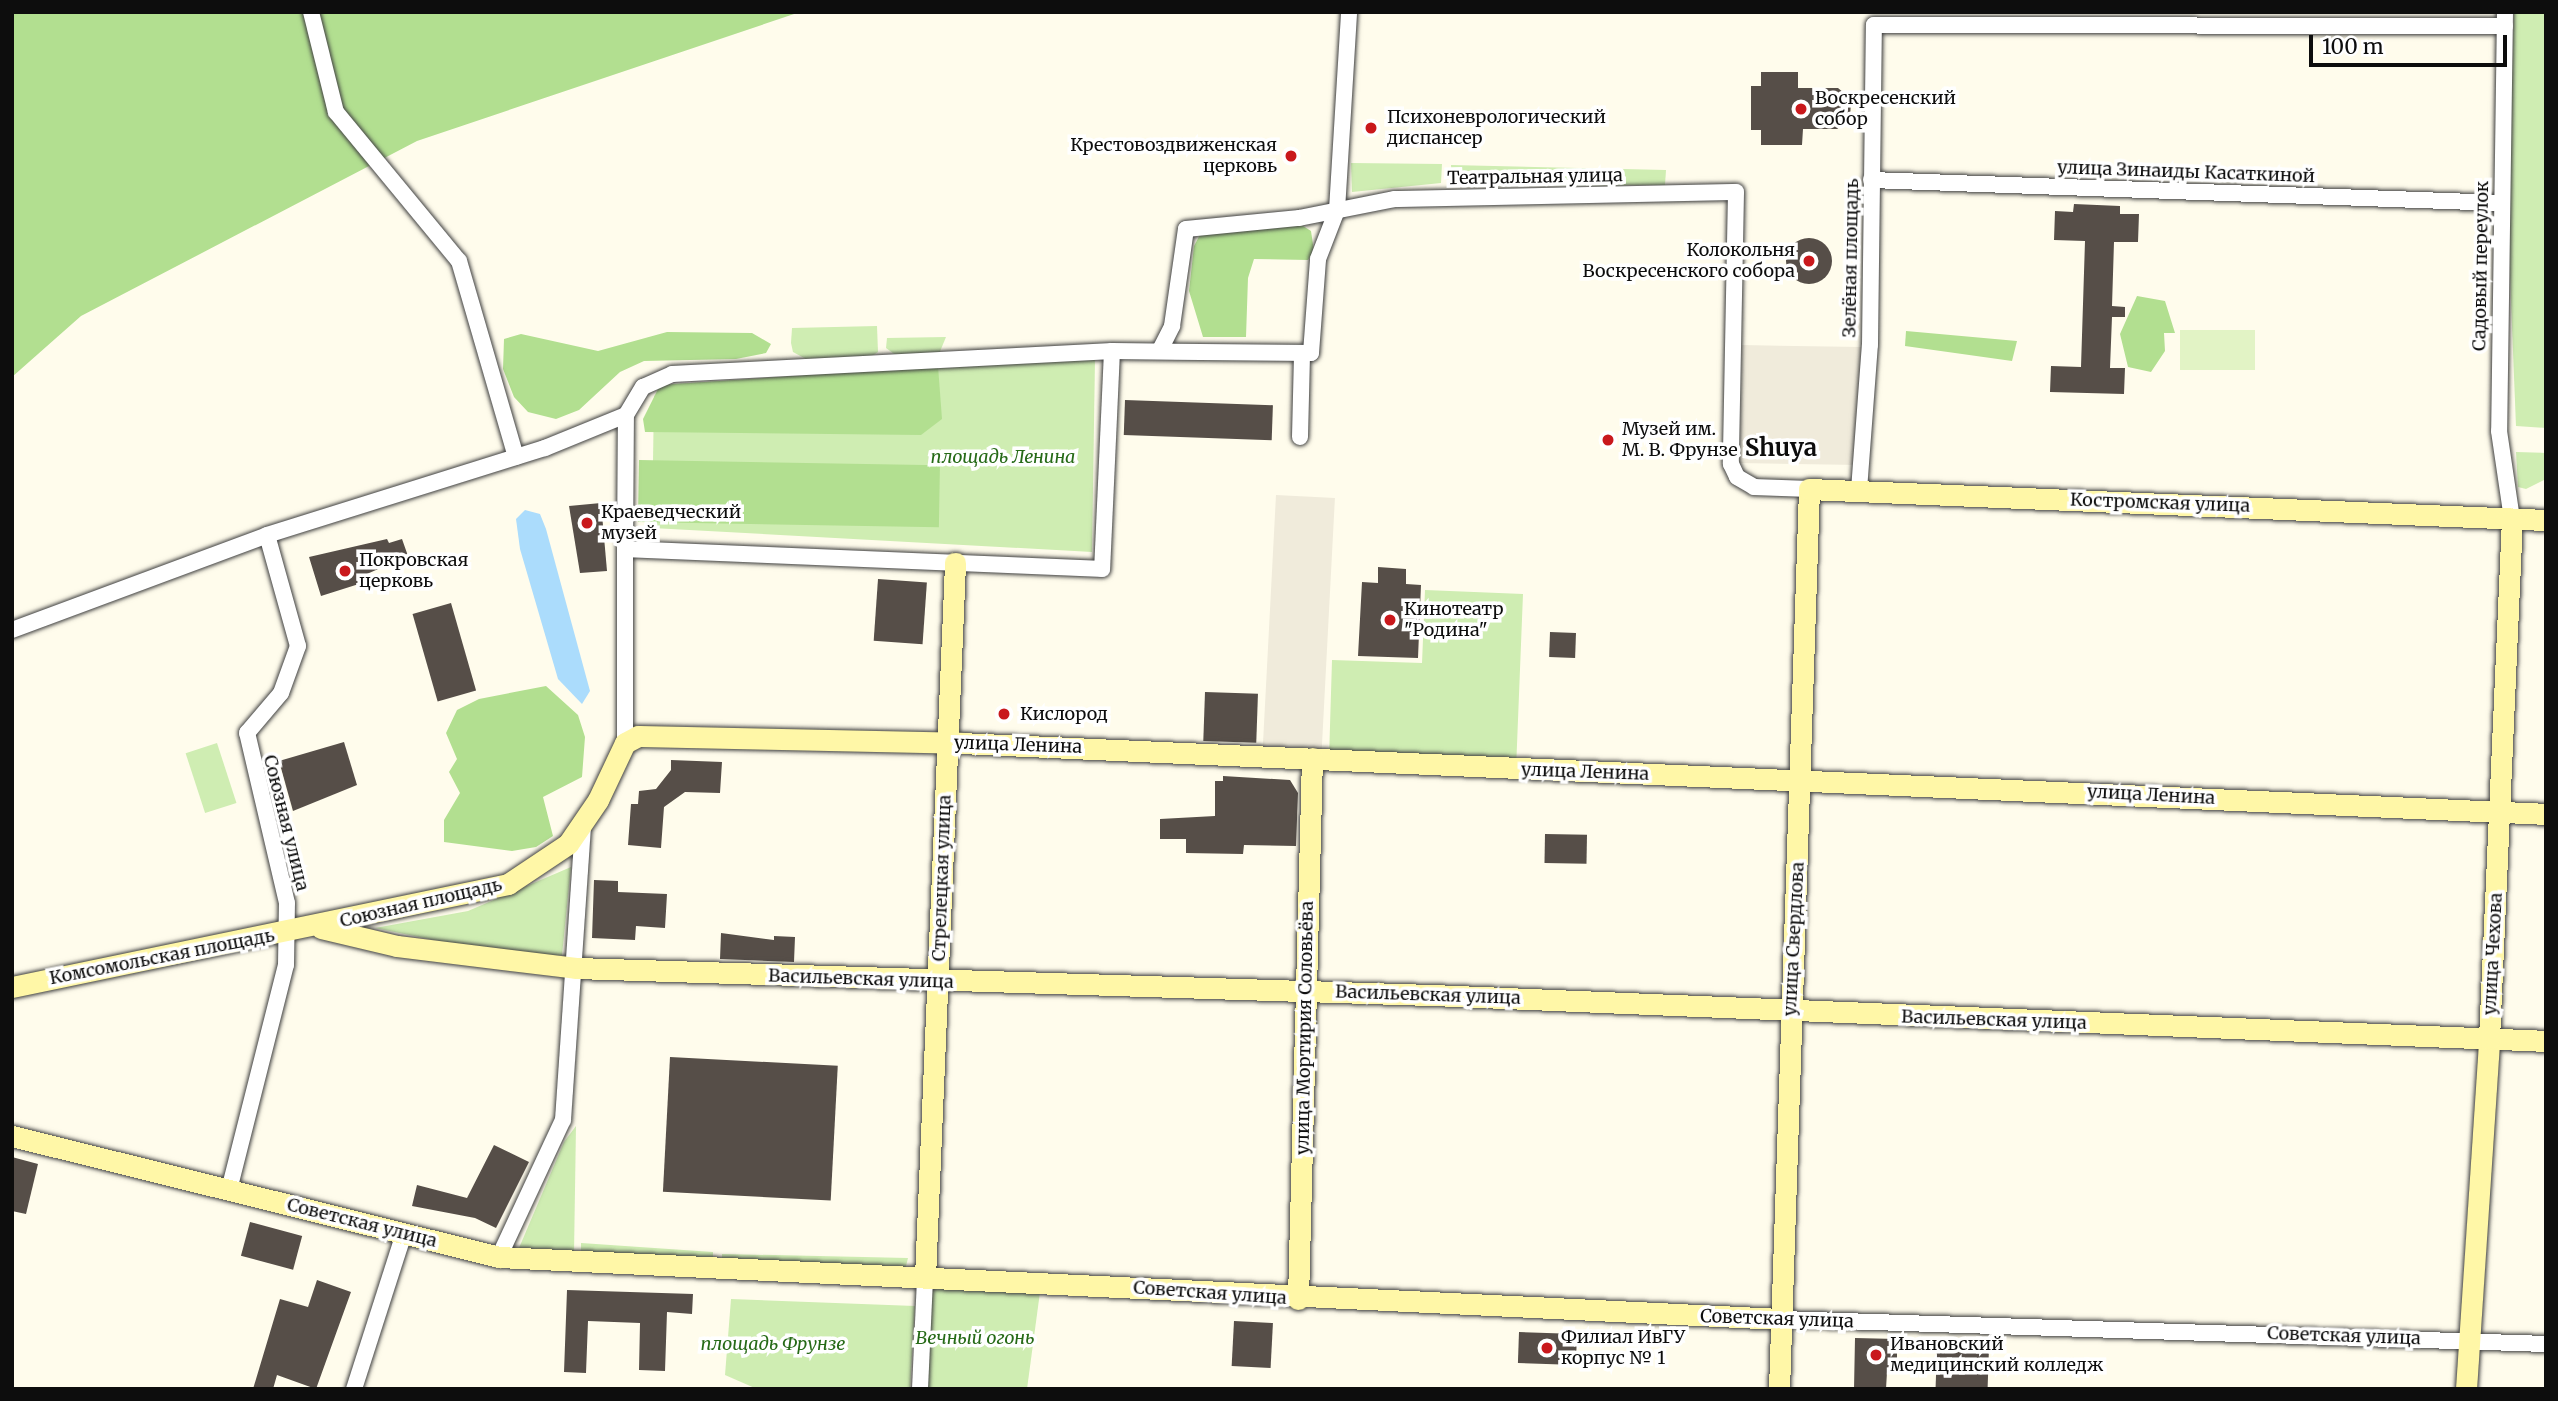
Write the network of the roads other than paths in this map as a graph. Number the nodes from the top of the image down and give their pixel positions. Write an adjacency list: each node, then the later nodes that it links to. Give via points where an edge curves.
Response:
1 (311, 12): 12 (street, via 336,112 459,261)
2 (1349, 12): 6 (street)
3 (2505, 19): 4 (street, Зелёная площадь, via 1874,25); 5 (street, Садовый переулок)
4 (1871, 180): 5 (street, улица Зинаиды Касаткиной); 14 (street, Зелёная площадь, via 1870,345)
5 (2500, 203): 15 (street, Садовый переулок, via 2499,431)
6 (1336, 210): 7 (street, Театральная улица, via 1186,229 1172,326); 9 (street, via 1318,259); 13 (street, Театральная улица, via 1395,199 1736,192 1731,464 1737,477 1754,487)
7 (1160, 350): 8 (street); 9 (street)
8 (1112, 351): 10 (street, via 672,374 643,387); 19 (street, via 1102,569)
9 (1307, 353): 11 (street)
10 (626, 415): 12 (street); 18 (street)
11 (1300, 437)
12 (516, 457): 17 (street)
13 (1809, 489): 14 (street, Костромская улица); 24 (street, улица Свердлова)
14 (1859, 491): 15 (street, Костромская улица)
15 (2512, 519): 16 (street, Костромская улица); 25 (street, улица Чехова)
16 (2546, 520)
17 (267, 535): 20 (street); 29 (street, Союзная улица, via 298,646 281,693 247,733)
18 (625, 549): 19 (street); 22 (street)
19 (955, 563): 21 (street, Стрелецкая улица)
20 (12, 630)
21 (947, 742): 22 (street, улица Ленина, via 638,736); 23 (street, улица Ленина); 31 (street, Стрелецкая улица)
22 (625, 743): 27 (street, Союзная площадь)
23 (1312, 758): 24 (street, улица Ленина); 33 (street, улица Мортирия Соловьёва)
24 (1801, 779): 25 (street, улица Ленина); 34 (street, улица Свердлова)
25 (2500, 811): 26 (street, улица Ленина); 35 (street, улица Чехова)
26 (2546, 814)
27 (583, 824): 28 (street, Союзная площадь, via 554,856 508,884); 30 (street)
28 (313, 926): 29 (street, Комсомольская площадь); 30 (street, Васильевская улица, via 397,946)
29 (288, 931): 32 (street, Комсомольская площадь); 38 (street, via 286,965)
30 (576, 968): 31 (street, Васильевская улица); 40 (street, via 563,1120)
31 (938, 983): 33 (street, Васильевская улица); 41 (street, Стрелецкая улица)
32 (12, 987)
33 (1305, 990): 34 (street, Васильевская улица); 42 (street, улица Мортирия Соловьёва)
34 (1791, 1012): 35 (street, Васильевская улица); 43 (street, улица Свердлова)
35 (2489, 1039): 36 (street, Васильевская улица); 44 (street, улица Чехова)
36 (2546, 1041)
37 (12, 1136): 38 (street, Советская улица)
38 (229, 1190): 39 (street, Советская улица)
39 (404, 1233): 40 (street, Советская улица); 46 (street)
40 (499, 1257): 41 (street, Советская улица)
41 (925, 1277): 42 (street, Советская улица); 47 (street)
42 (1298, 1299): 43 (street, Советская улица)
43 (1781, 1319): 44 (street, Советская улица); 48 (street, улица Свердлова)
44 (2465, 1340): 45 (street, Советская улица); 49 (street, улица Чехова)
45 (2546, 1344)
46 (354, 1389)
47 (920, 1389)
48 (1779, 1389)
49 (2466, 1389)

